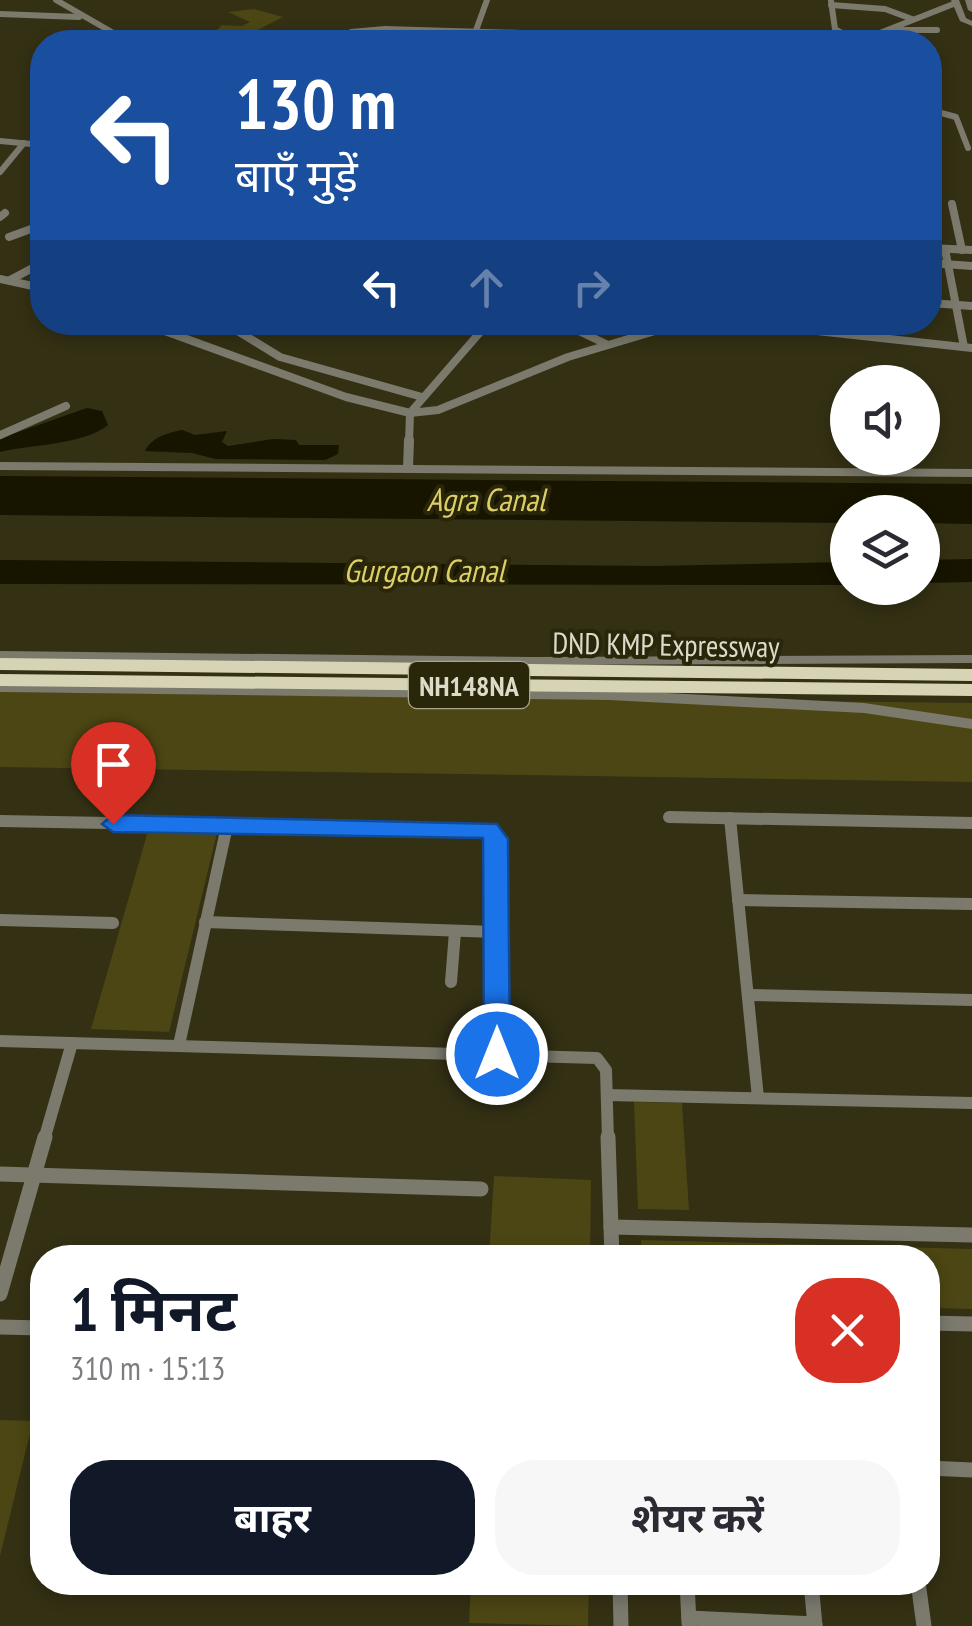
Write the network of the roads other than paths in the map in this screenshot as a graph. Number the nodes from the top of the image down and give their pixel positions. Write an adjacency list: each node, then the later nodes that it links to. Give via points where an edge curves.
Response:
1 (56, 0): 8 (street)
2 (487, 0): 14 (street)
3 (969, 0): 6 (street)
4 (956, 2): 9 (street); 10 (street)
5 (831, 3): 9 (street); 15 (street)
6 (972, 10)
7 (0, 14): 8 (street)
8 (84, 18): 11 (street)
9 (912, 19): 16 (street)
10 (972, 24)
11 (106, 30)
12 (374, 30): 13 (street)
13 (414, 30)
14 (476, 30)
15 (837, 30)
16 (883, 30): 17 (street)
17 (938, 30)
18 (942, 113): 22 (street, via 956,117)
19 (0, 141): 20 (street)
20 (24, 143): 21 (street); 23 (street)
21 (30, 143)
22 (968, 148)
23 (0, 172)
24 (952, 204): 29 (street)
25 (30, 229): 26 (street)
26 (9, 237)
27 (942, 249): 28 (street)
28 (945, 249): 29 (street); 31 (street)
29 (967, 250)
30 (942, 265): 31 (street)
31 (948, 265): 32 (street); 37 (street)
32 (972, 266)
33 (30, 268): 34 (street)
34 (5, 280): 35 (street)
35 (30, 285)
36 (942, 304): 37 (street)
37 (954, 304): 38 (street); 47 (street)
38 (972, 306)
39 (172, 335): 50 (street, via 346,398)
40 (245, 335): 48 (street, via 280,357)
41 (479, 335): 48 (street)
42 (587, 335): 46 (street)
43 (638, 335): 46 (street)
44 (843, 335): 45 (street)
45 (860, 337): 47 (street)
46 (606, 344): 50 (street, via 438,410)
47 (968, 348)
48 (422, 397): 50 (street)
49 (66, 406): 51 (street)
50 (410, 413): 53 (street)
51 (0, 435)
52 (0, 466): 53 (street)
53 (408, 468): 54 (street)
54 (972, 472)
55 (0, 655): 56 (street)
56 (972, 659)
57 (0, 664): 60 (highway, DND KMP Expressway / NH148NA)
58 (972, 675): 60 (highway, DND KMP Expressway / NH148NA)
59 (0, 680): 60 (highway, DND KMP Expressway / NH148NA)
60 (935, 682): 62 (highway, DND KMP Expressway / NH148NA)
61 (0, 688): 63 (street, via 609,695 864,708)
62 (972, 690)
63 (972, 724)
64 (669, 817): 65 (street)
65 (730, 818): 67 (street); 69 (street)
66 (0, 821): 68 (street)
67 (972, 823)
68 (227, 826): 72 (street); 75 (street, via 489,830 496,839)
69 (738, 900): 70 (street); 77 (street)
70 (972, 904)
71 (0, 920): 73 (street)
72 (205, 922): 74 (street); 81 (street)
73 (113, 923)
74 (455, 932): 75 (street); 76 (street)
75 (496, 932): 82 (street)
76 (451, 982)
77 (748, 996): 78 (street); 84 (street)
78 (972, 1000)
79 (0, 1041): 80 (street)
80 (72, 1043): 81 (street); 87 (street)
81 (179, 1046): 82 (street)
82 (497, 1054): 83 (street, via 598,1058)
83 (607, 1094): 84 (street); 89 (street)
84 (758, 1098): 85 (street)
85 (972, 1103)
86 (0, 1174): 87 (street)
87 (34, 1175): 88 (street); 92 (street)
88 (481, 1189)
89 (611, 1226): 90 (street); 91 (street)
90 (972, 1234)
91 (612, 1245)
92 (0, 1294)
93 (940, 1323): 94 (street)
94 (972, 1324)
95 (0, 1327): 96 (street)
96 (30, 1328)
97 (940, 1469): 98 (street)
98 (972, 1470)
99 (620, 1595): 105 (street)
100 (687, 1595): 103 (street)
101 (812, 1595): 104 (street)
102 (920, 1595): 106 (street)
103 (689, 1622): 104 (street)
104 (815, 1625)
105 (621, 1626)
106 (924, 1626)

